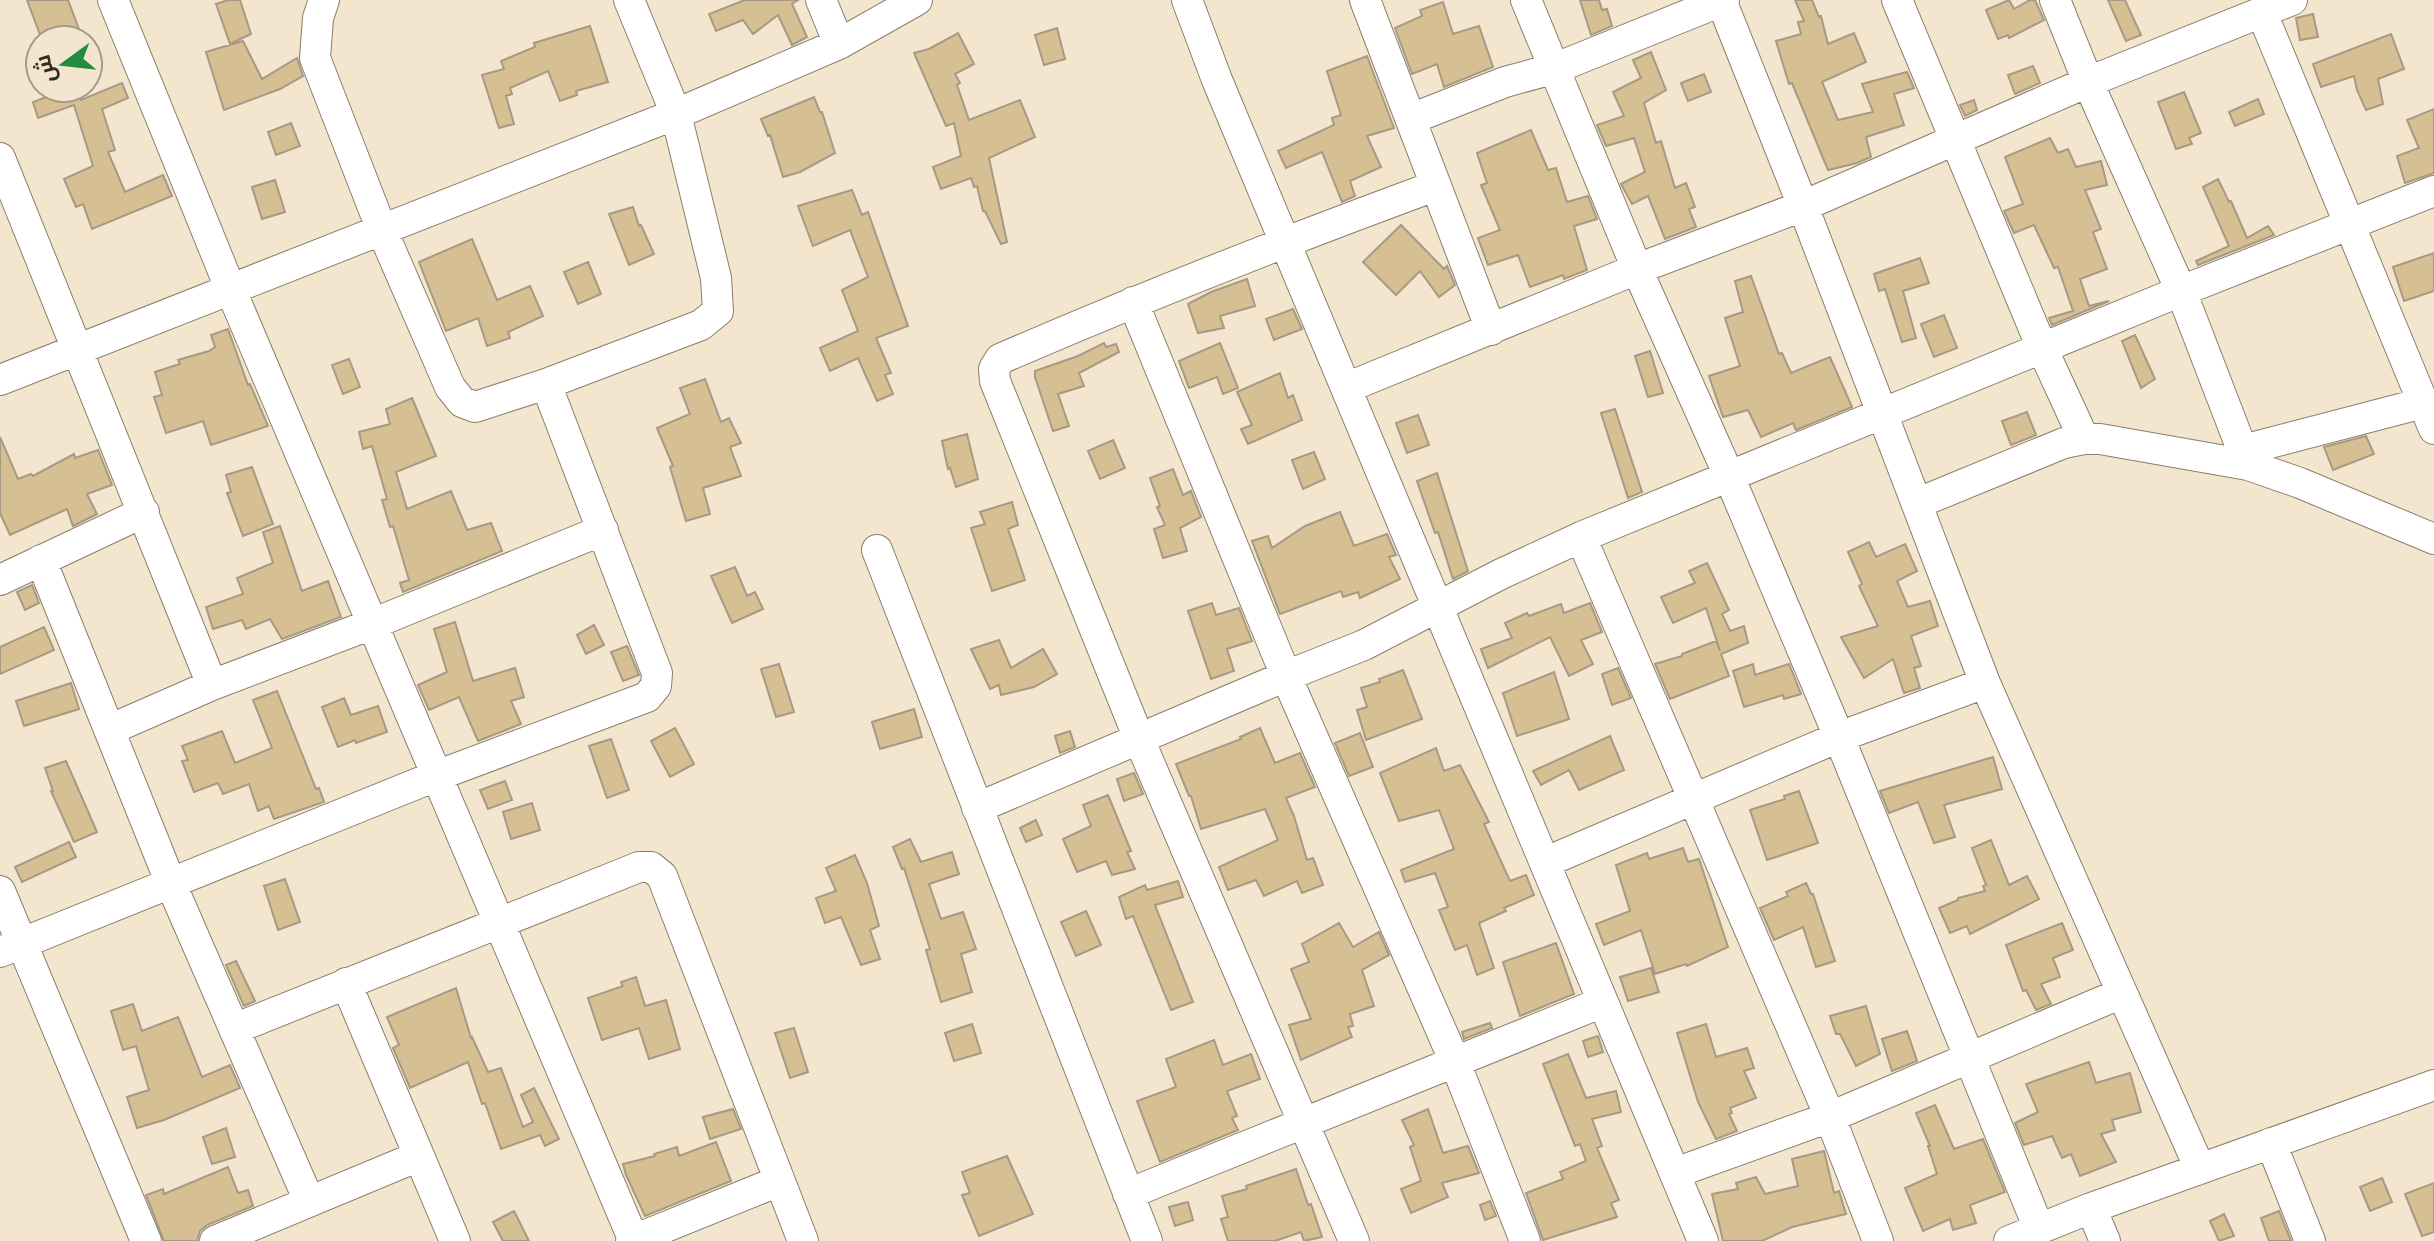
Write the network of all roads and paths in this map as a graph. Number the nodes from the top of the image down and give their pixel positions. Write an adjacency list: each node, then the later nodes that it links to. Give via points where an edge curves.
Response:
1 (113, 0): 28 (street)
2 (324, 0): 25 (street, via 315,58)
3 (629, 0): 17 (street)
4 (821, 0): 14 (street)
5 (917, 0): 14 (street)
6 (1187, 0): 26 (street)
7 (1365, 0): 18 (street)
8 (1526, 0): 15 (street)
9 (1722, 0): 15 (street); 23 (street)
10 (1897, 0): 19 (street)
11 (2055, 0): 16 (street)
12 (2292, 0): 13 (street)
13 (2262, 13): 16 (street); 24 (street)
14 (839, 44): 17 (street)
15 (1556, 68): 18 (street); 27 (street)
16 (2088, 82): 19 (street); 29 (street)
17 (676, 114): 25 (street); 35 (street, via 716,278 718,311 701,325)
18 (1411, 119): 21 (street)
19 (1956, 140): 23 (street); 33 (street)
20 (1, 166): 32 (street)
21 (1435, 186): 26 (street); 31 (street)
22 (2434, 191): 24 (street)
23 (1803, 206): 27 (street); 38 (street)
24 (2351, 224): 29 (street); 37 (street)
25 (381, 228): 28 (street); 35 (street, via 450,387 462,402 475,407)
26 (1285, 241): 30 (street); 36 (street)
27 (1637, 269): 31 (street); 41 (street)
28 (230, 288): 32 (street); 51 (street)
29 (2181, 291): 33 (street); 40 (street)
30 (1133, 302): 52 (street); 57 (street, via 1000,359 994,369)
31 (1491, 330): 36 (street)
32 (77, 348): 34 (street); 43 (street)
33 (2042, 348): 38 (street); 39 (street)
34 (0, 380)
35 (546, 384): 44 (street)
36 (1346, 388): 50 (street)
37 (2430, 412): 40 (street)
38 (1882, 413): 41 (street); 42 (street)
39 (2084, 439): 40 (street); 42 (street)
40 (2246, 458): 46 (street)
41 (1729, 476): 45 (street); 56 (street)
42 (1918, 503): 53 (street)
43 (144, 512): 48 (street); 54 (street)
44 (603, 530): 51 (street); 58 (street, via 657,673 656,686 647,697)
45 (1581, 537): 50 (street); 59 (street)
46 (2434, 539)
47 (877, 550): 60 (street)
48 (41, 560): 49 (street); 55 (street)
49 (0, 580)
50 (1438, 608): 52 (street); 61 (street)
51 (372, 624): 54 (street); 58 (street)
52 (1286, 676): 57 (street); 71 (street)
53 (1985, 683): 56 (street); 67 (street)
54 (212, 685): 55 (street)
55 (109, 730): 62 (street)
56 (1839, 737): 59 (street); 70 (street)
57 (1139, 739): 60 (street); 74 (street)
58 (436, 776): 62 (street); 64 (street)
59 (1695, 800): 61 (street); 73 (street)
60 (977, 808): 80 (street)
61 (1546, 862): 68 (street)
62 (171, 884): 65 (street); 69 (street)
63 (0, 891): 65 (street)
64 (499, 922): 66 (street); 79 (street, via 639,867 651,867 662,876); 87 (street)
65 (11, 948): 84 (street)
66 (346, 983): 69 (street); 76 (street)
67 (2122, 993): 70 (street); 77 (street)
68 (1603, 1002): 71 (street); 78 (street)
69 (234, 1029): 81 (street)
70 (1969, 1057): 73 (street); 83 (street)
71 (1455, 1062): 74 (street); 91 (street)
72 (2434, 1085): 75 (street)
73 (1830, 1117): 78 (street); 93 (street)
74 (1305, 1123): 80 (street); 90 (street)
75 (2271, 1143): 77 (street); 96 (street)
76 (419, 1156): 81 (street); 86 (street)
77 (2200, 1169): 82 (street)
78 (1675, 1173): 92 (street)
79 (779, 1181): 87 (street); 88 (street)
80 (1128, 1194): 89 (street)
81 (309, 1201): 85 (street)
82 (2091, 1208): 83 (street); 95 (street)
83 (2039, 1229): 94 (street)
84 (146, 1241)
85 (215, 1241)
86 (455, 1241)
87 (633, 1241)
88 (803, 1241)
89 (1147, 1241)
90 (1354, 1241)
91 (1525, 1241)
92 (1703, 1241)
93 (1878, 1241)
94 (2009, 1241)
95 (2105, 1241)
96 (2310, 1241)

